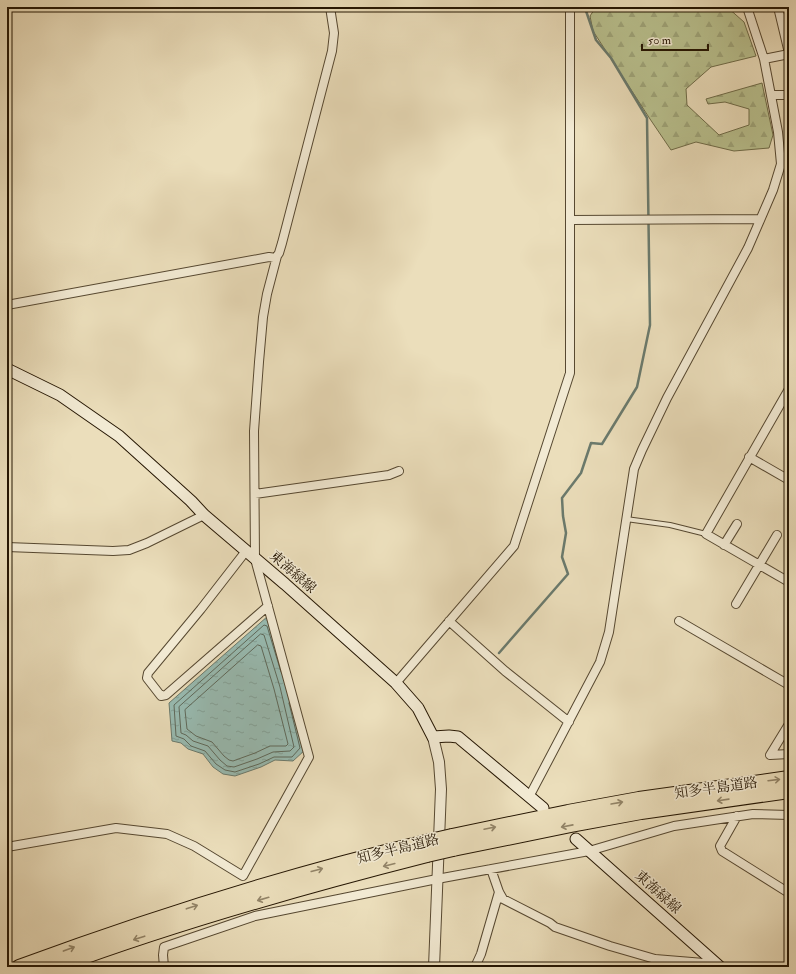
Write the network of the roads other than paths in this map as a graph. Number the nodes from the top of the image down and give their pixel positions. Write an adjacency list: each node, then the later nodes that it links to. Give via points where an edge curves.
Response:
1 (330, 7): 11 (street, via 334,33 332,51)
2 (570, 7): 9 (street)
3 (747, 7): 6 (street)
4 (778, 7): 5 (street)
5 (789, 54): 6 (street)
6 (764, 59): 7 (street)
7 (772, 95): 8 (street); 10 (street, via 781,164)
8 (789, 95)
9 (570, 220): 10 (street); 32 (street, via 570,373 514,546)
10 (760, 220): 20 (street, via 748,248 667,398 642,450 634,469)
11 (276, 258): 12 (street, via 269,257); 18 (street, via 262,324 254,431)
12 (7, 305)
13 (7, 369): 19 (main road, 東海緑線, via 60,395 119,436)
14 (789, 389): 15 (street)
15 (749, 457): 17 (street); 22 (street)
16 (399, 471): 18 (street)
17 (789, 480)
18 (255, 494): 27 (street)
19 (204, 515): 25 (street, via 164,536 129,550); 26 (main road, 東海緑線)
20 (626, 519): 22 (lane, via 670,525); 36 (street, via 609,632 600,662)
21 (737, 524): 24 (street)
22 (706, 534): 24 (street)
23 (777, 535): 28 (street)
24 (724, 545): 28 (street)
25 (7, 547)
26 (246, 551): 27 (main road, 東海緑線); 31 (street, via 148,673 147,678 161,696 166,695)
27 (255, 559): 31 (street); 34 (main road, 東海緑線)
28 (759, 565): 29 (street); 30 (street)
29 (789, 582)
30 (736, 604)
31 (268, 606): 48 (street, via 309,757 243,876 194,846 168,834 116,828)
32 (450, 621): 34 (street); 36 (street, via 505,671)
33 (679, 621): 35 (street)
34 (396, 683): 38 (main road, 東海緑線, via 418,708)
35 (789, 685)
36 (569, 722): 42 (street)
37 (789, 724): 39 (street, via 770,755)
38 (433, 737): 42 (main road, via 458,737); 52 (street, via 441,789)
39 (789, 754)
40 (789, 778): 47 (highway, 知多半島道路, one-way to 40, via 561,813 639,799)
41 (789, 791): 47 (highway, 知多半島道路, one-way to 47)
42 (529, 797): 43 (main road)
43 (543, 808)
44 (789, 815): 45 (street)
45 (737, 816): 50 (street, via 674,826); 54 (street, via 720,846 722,851)
46 (576, 839): 50 (main road, 東海緑線)
47 (452, 843): 49 (highway, 知多半島道路, bridge)
48 (7, 847)
49 (426, 849): 56 (highway, 知多半島道路, one-way to 49, via 225,896 328,866); 57 (highway, 知多半島道路, one-way to 57, via 229,908)
50 (589, 851): 51 (street); 55 (main road, 東海緑線)
51 (491, 869): 52 (street); 53 (street)
52 (437, 879): 58 (street, via 255,916 164,947); 59 (street)
53 (499, 892): 55 (street, via 503,899 550,922 555,927 610,946 655,959); 60 (street)
54 (789, 892)
55 (717, 964)
56 (19, 967)
57 (56, 967)
58 (164, 967)
59 (434, 967)
60 (475, 967)

